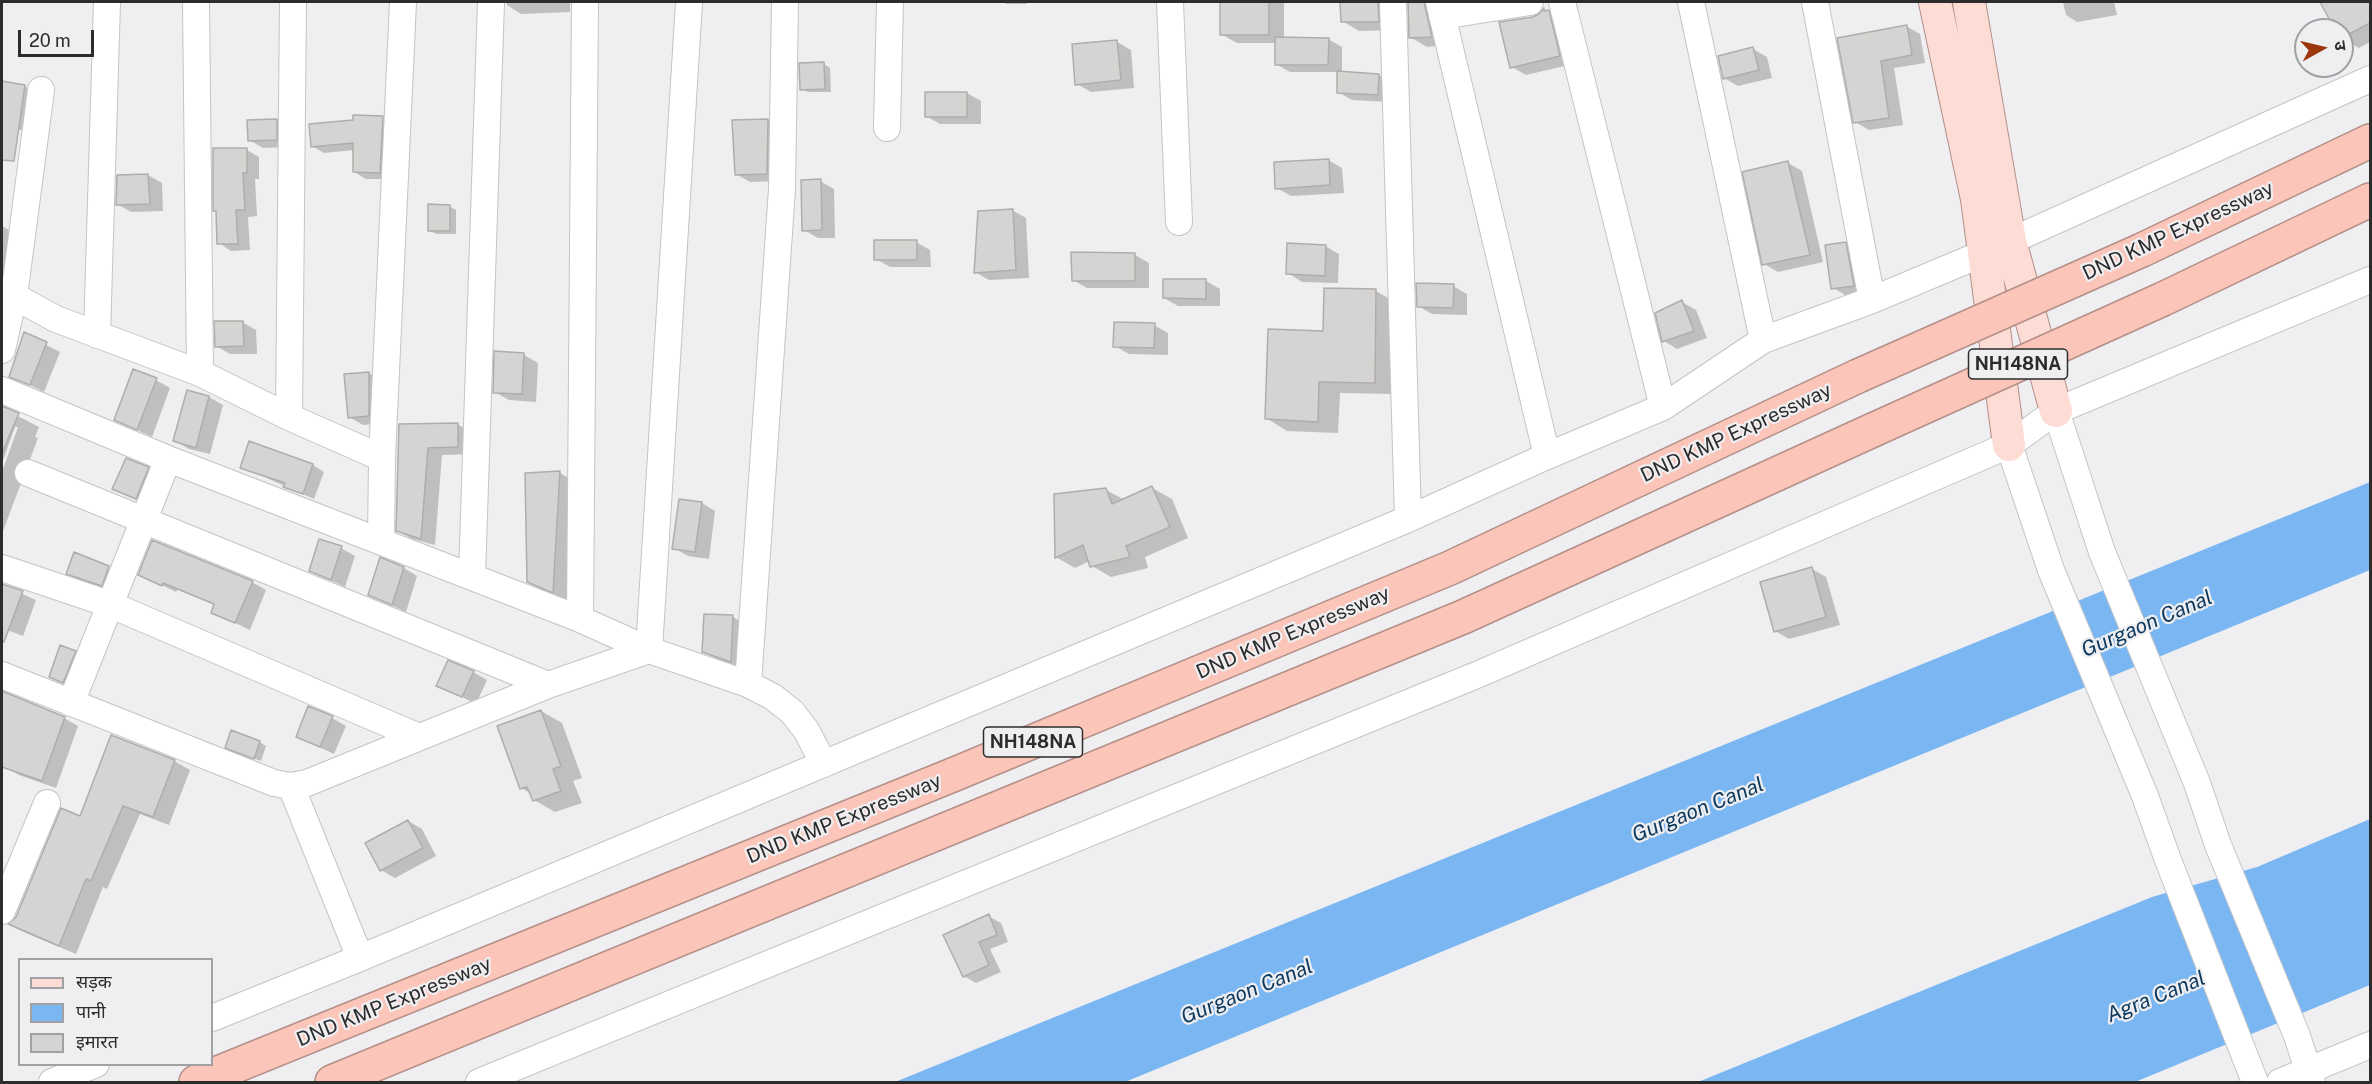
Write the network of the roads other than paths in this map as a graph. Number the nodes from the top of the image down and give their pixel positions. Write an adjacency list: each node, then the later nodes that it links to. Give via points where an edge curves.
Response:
1 (107, 2): 29 (street)
2 (196, 2): 32 (street)
3 (293, 2): 36 (street)
4 (403, 2): 39 (street)
5 (491, 2): 46 (street)
6 (585, 2): 48 (street)
7 (689, 2): 49 (street)
8 (785, 2): 51 (street, via 782,189)
9 (890, 2): 21 (street)
10 (1170, 2): 24 (street)
11 (1393, 2): 43 (street)
12 (1530, 2): 18 (street)
13 (1562, 2): 34 (street)
14 (1691, 2): 30 (street)
15 (1815, 2): 28 (street)
16 (1935, 2): 25 (main road, via 1977,199)
17 (1969, 2): 25 (main road)
18 (1441, 9): 38 (street)
19 (2370, 79): 25 (street)
20 (40, 90): 27 (street)
21 (887, 128)
22 (2370, 141): 66 (highway, DND KMP Expressway / NH148NA, bridge, via 1450,568)
23 (2370, 200): 67 (highway, NH148NA, bridge, via 2163,299 1463,616)
24 (1179, 222)
25 (1997, 247): 28 (street); 35 (main road); 37 (main road)
26 (2370, 280): 35 (street)
27 (14, 296): 29 (street); 31 (street)
28 (1872, 300): 30 (street)
29 (97, 335): 32 (street)
30 (1763, 340): 34 (street)
31 (2, 350)
32 (200, 373): 36 (street)
33 (2, 390): 40 (street)
34 (1663, 408): 38 (street)
35 (2056, 411): 37 (street); 64 (street, via 2102,552 2197,783)
36 (289, 417): 39 (street)
37 (2009, 445): 68 (street, via 1479,674); 69 (street, via 2051,570 2145,796)
38 (1547, 456): 43 (street)
39 (382, 458): 44 (street)
40 (168, 459): 42 (street); 44 (street)
41 (28, 473): 42 (street)
42 (144, 519): 47 (street); 52 (street)
43 (1408, 519): 55 (street)
44 (381, 541): 46 (street)
45 (2, 568): 47 (street)
46 (472, 576): 48 (street)
47 (109, 604): 53 (street); 54 (street)
48 (580, 619): 49 (street)
49 (649, 650): 51 (street); 52 (street)
50 (2, 675): 53 (street)
51 (748, 684): 55 (street, via 773,696 792,712)
52 (548, 685): 54 (street)
53 (71, 703): 56 (street, via 274,783)
54 (418, 737): 56 (street)
55 (824, 765): 60 (street)
56 (291, 786): 60 (street)
57 (47, 803): 58 (street)
58 (11, 860): 59 (street)
59 (2, 911)
60 (360, 958): 61 (street)
61 (213, 1018)
62 (2370, 1045): 64 (street)
63 (94, 1066): 65 (street)
64 (2310, 1076): 70 (street)
65 (52, 1083)
66 (196, 1083)
67 (332, 1083)
68 (479, 1083)
69 (2255, 1083)
70 (2280, 1083)

